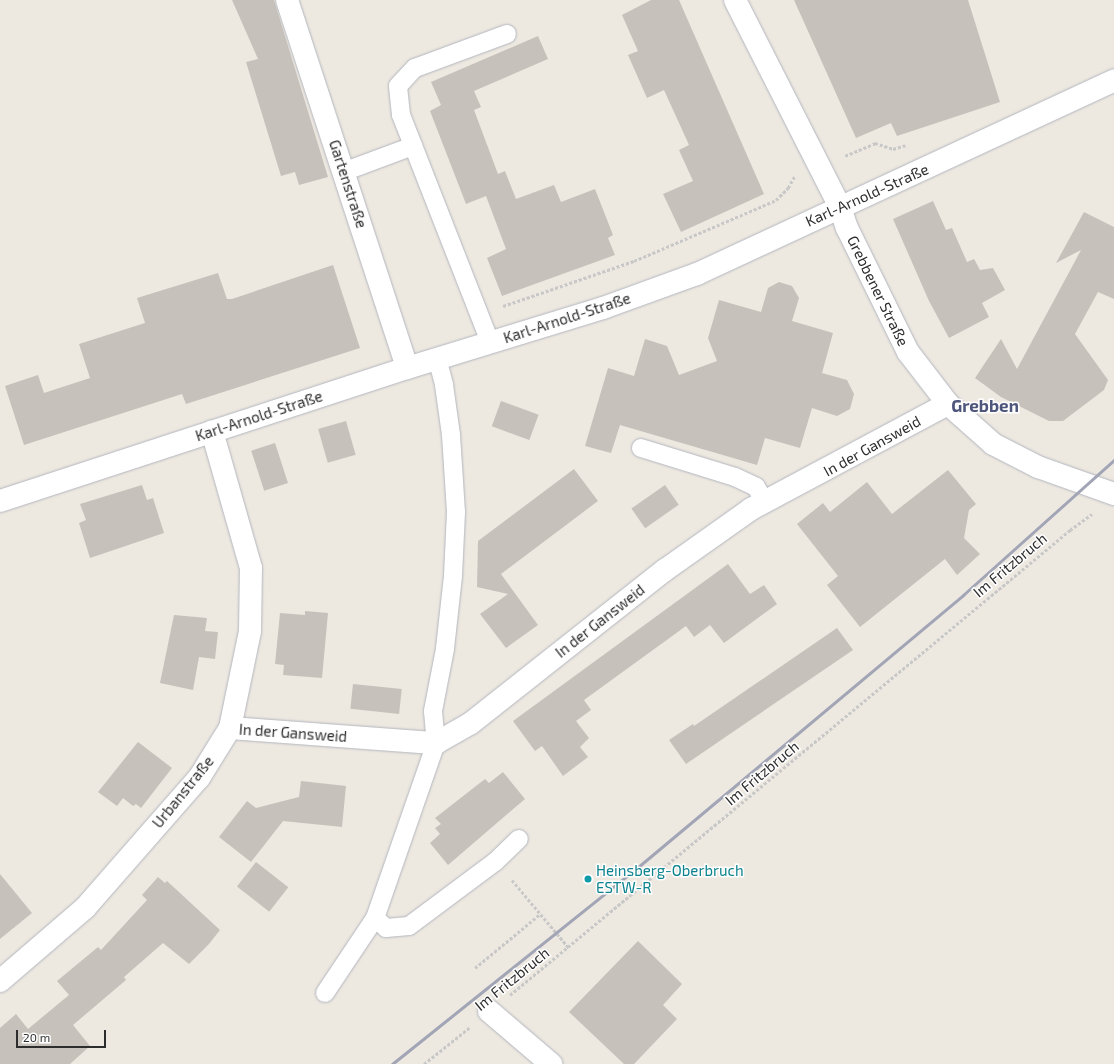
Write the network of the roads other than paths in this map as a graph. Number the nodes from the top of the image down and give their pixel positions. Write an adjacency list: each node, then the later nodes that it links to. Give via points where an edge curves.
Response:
1 (287, 0): 6 (street, Gartenstraße)
2 (735, 0): 7 (street, Grebbener Straße)
3 (507, 34): 5 (lane, via 415,68 398,86 401,116)
4 (1114, 80): 7 (street, Karl-Arnold-Straße)
5 (413, 146): 6 (lane); 8 (lane)
6 (344, 172): 10 (street, Gartenstraße)
7 (840, 207): 8 (street, Karl-Arnold-Straße, via 697,274 603,308); 11 (street, Grebbener Straße, via 847,228 908,352)
8 (490, 342): 9 (street, Karl-Arnold-Straße)
9 (437, 358): 10 (street, Karl-Arnold-Straße); 18 (lane, via 444,385 451,435 456,512 446,641 433,711)
10 (407, 368): 12 (street, Karl-Arnold-Straße)
11 (948, 404): 14 (street, Grebbener Straße, via 994,444 1038,467); 16 (street, In der Gansweid)
12 (212, 431): 15 (street, Karl-Arnold-Straße); 17 (street, Urbanstraße, via 251,568 250,631)
13 (641, 448): 16 (lane, via 735,477 756,487)
14 (1114, 494)
15 (0, 501)
16 (765, 502): 18 (street, In der Gansweid, via 751,509 665,570 471,723)
17 (230, 728): 18 (street, In der Gansweid); 21 (street, Urbanstraße, via 199,778 85,908)
18 (436, 743): 20 (lane)
19 (519, 839): 20 (lane, via 495,862 408,926 386,928)
20 (375, 918): 22 (lane)
21 (0, 981)
22 (325, 993)
23 (489, 1011): 24 (street)
24 (551, 1064)

